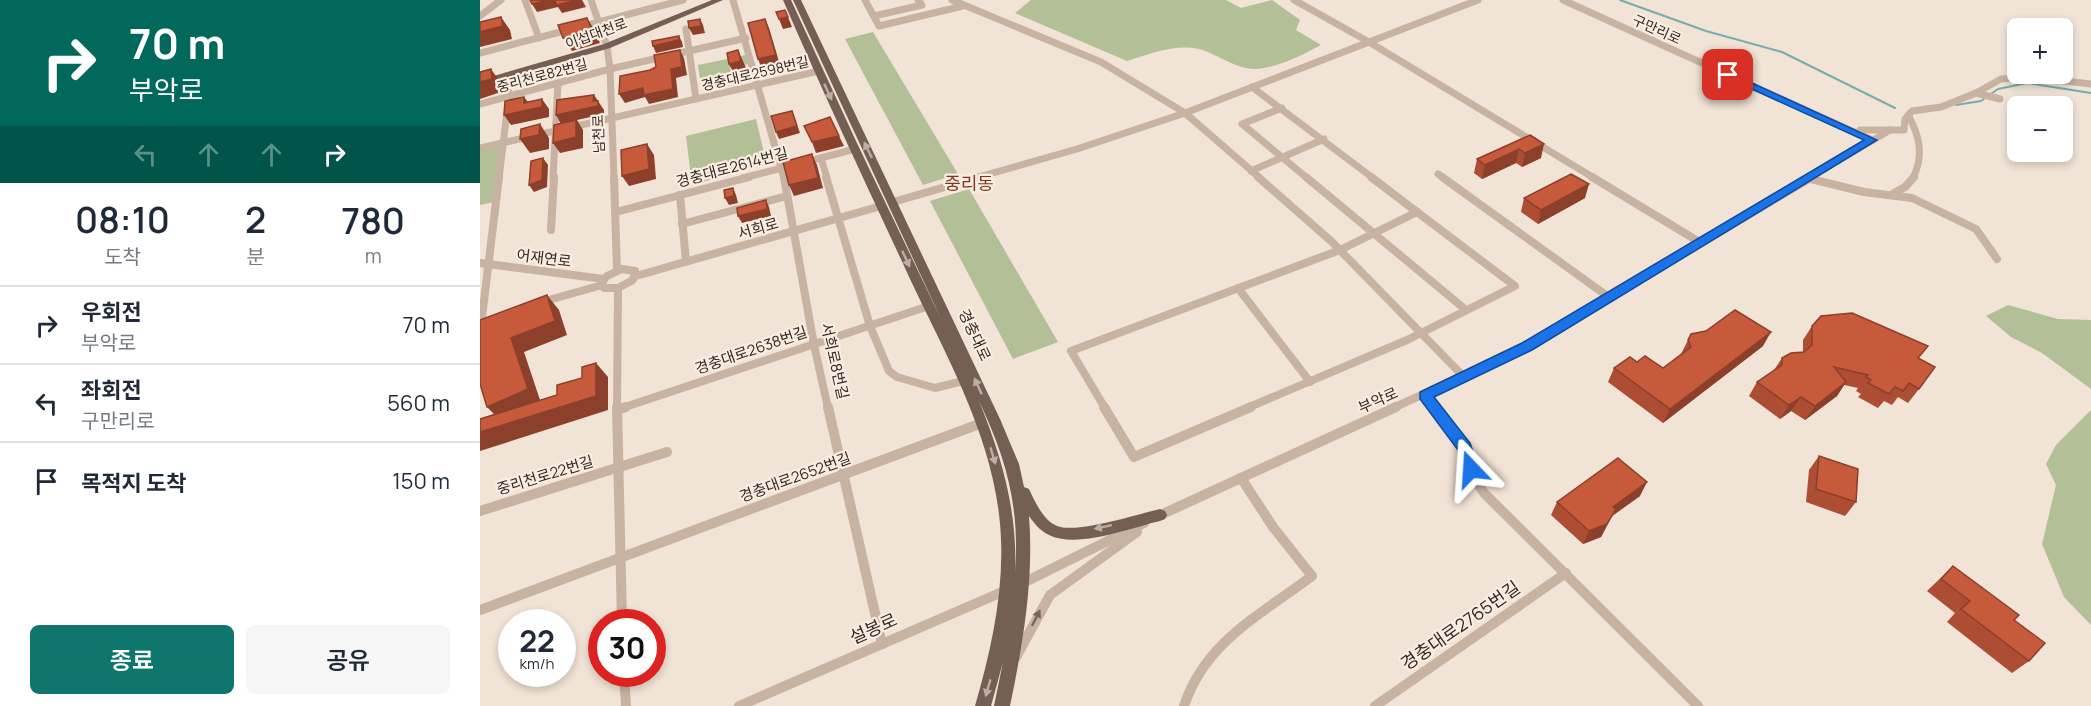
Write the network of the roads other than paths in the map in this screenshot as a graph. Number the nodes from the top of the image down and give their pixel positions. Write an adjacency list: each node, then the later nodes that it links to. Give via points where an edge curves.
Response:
1 (495, 0): 18 (street)
2 (501, 0): 19 (street)
3 (525, 0): 23 (street)
4 (591, 0): 21 (street, 남천로)
5 (683, 0): 16 (street, 이섭대천로)
6 (719, 0): 26 (main road, 이섭대천로)
7 (733, 0): 24 (street, 서희로8번길)
8 (787, 0): 30 (main road, 경충대로)
9 (797, 0): 65 (main road, 경충대로, one-way to 9)
10 (866, 0): 20 (street)
11 (918, 0): 20 (street, via 922,5)
12 (952, 0): 17 (street)
13 (1294, 0): 25 (street)
14 (1478, 0): 25 (street, 서희로)
15 (1563, 0): 46 (street, 구만리로)
16 (660, 3): 21 (street, 이섭대천로)
17 (963, 6): 20 (street, via 879,26); 43 (street, via 1101,62)
18 (480, 11)
19 (480, 16)
20 (874, 16)
21 (600, 22): 23 (street, 이섭대천로); 26 (street, 남천로)
22 (686, 29): 27 (street, 경충대로2598번길)
23 (539, 38): 28 (street, 이섭대천로)
24 (746, 38): 27 (street, 중리천로82번길); 34 (street, 서희로8번길)
25 (1369, 42): 36 (street, 서희로); 73 (street)
26 (607, 46): 29 (street, 남천로); 31 (main road, 이섭대천로)
27 (689, 50): 29 (street, 중리천로82번길); 39 (street, 경충대로2598번길)
28 (480, 53)
29 (610, 69): 33 (street, 중리천로82번길); 45 (street, 남천로)
30 (819, 71): 34 (street, 경충대로2598번길); 53 (main road, 경충대로, one-way to 53)
31 (506, 76): 32 (main road, 이섭대천로); 38 (street)
32 (480, 83)
33 (558, 83): 38 (street, 중리천로82번길); 47 (street)
34 (759, 84): 39 (street, 경충대로2598번길); 58 (street, 서희로8번길)
35 (2091, 84): 37 (street, via 2017,77 1994,82)
36 (1252, 87): 42 (street); 43 (street, 서희로)
37 (1976, 93): 40 (street); 44 (street)
38 (508, 96): 41 (street, 중리천로82번길); 51 (street)
39 (696, 99): 45 (street, 경충대로2598번길)
40 (2000, 99)
41 (480, 104)
42 (1282, 108): 49 (street); 55 (street, via 1242,124)
43 (1185, 113): 59 (street); 65 (street, 서희로)
44 (1908, 115): 48 (street, 부악로, via 1904,130); 62 (street, via 1918,135 1920,168 1911,183)
45 (613, 118): 47 (street, 경충대로2598번길); 66 (street, 남천로)
46 (1832, 122): 48 (street, via 1869,132); 50 (street, 구만리로); 54 (street, via 1853,136)
47 (556, 130): 51 (street, 경충대로2598번길); 70 (street)
48 (1890, 130): 50 (street, 부악로)
49 (1324, 139): 55 (street); 67 (street)
50 (1872, 140): 54 (street, 부악로)
51 (503, 142): 52 (street, 경충대로2598번길); 77 (street, via 498,203)
52 (480, 148)
53 (855, 149): 56 (street, 경충대로2614번길); 65 (main road, 경충대로)
54 (1858, 150): 61 (street, 부악로)
55 (1282, 157): 59 (street); 72 (street)
56 (821, 158): 57 (street, 경충대로2614번길); 68 (street)
57 (811, 160)
58 (786, 167): 63 (street, 경충대로2614번길); 64 (street, 서희로8번길)
59 (1251, 171): 74 (street)
60 (1438, 174): 83 (street)
61 (1811, 179): 62 (street, via 1864,192); 73 (street, 부악로)
62 (1892, 194): 75 (street, via 1912,198 1967,223 1990,245)
63 (680, 195): 66 (street, 경충대로2614번길); 69 (street)
64 (787, 196): 69 (street); 71 (street, 서희로8번길)
65 (887, 204): 68 (street, 서희로); 85 (main road, 경충대로, one-way to 85); 102 (main road, 경충대로, one-way to 65, via 994,419)
66 (616, 212): 78 (street, 남천로)
67 (1419, 212): 72 (street); 86 (street, via 1515,285)
68 (838, 219): 71 (street, 서희로); 89 (street)
69 (682, 224): 76 (street)
70 (551, 230)
71 (795, 232): 76 (street, 서희로); 92 (street, 서희로8번길)
72 (1375, 234): 74 (street); 86 (street)
73 (1701, 243): 83 (street, 부악로)
74 (1340, 250): 82 (street); 90 (street)
75 (1996, 259)
76 (686, 262): 79 (street, 서희로)
77 (484, 264): 80 (street, 어재연로); 88 (street)
78 (617, 270): 79 (street, via 632,269); 80 (street)
79 (636, 276): 81 (street, 서희로)
80 (603, 282): 81 (street, 어재연로, via 608,289); 84 (street)
81 (618, 288): 97 (street)
82 (1238, 288): 95 (street); 95 (street, via 1071,351 1134,457)
83 (1610, 298): 93 (street, 부악로, via 1527,347)
84 (526, 306)
85 (929, 306): 89 (street, 경충대로2638번길); 94 (main road, 경충대로)
86 (1466, 310): 90 (street)
87 (493, 315): 88 (street)
88 (481, 318): 91 (street)
89 (870, 326): 92 (street, 경충대로2638번길); 94 (street, via 893,375 938,389)
90 (1420, 333): 93 (street); 95 (street)
91 (480, 334)
92 (814, 345): 97 (street, 경충대로2638번길); 101 (street, 서희로8번길)
93 (1464, 377): 96 (street, 부악로)
94 (963, 381): 98 (main road, 경충대로)
95 (1310, 382)
96 (1425, 395): 103 (street, 부악로); 107 (street, via 1465,448 1476,482 1484,493)
97 (617, 410): 100 (street)
98 (982, 423): 101 (street, 경충대로2652번길); 109 (main road, 경충대로, one-way to 109, via 1001,483 1006,516)
99 (667, 452): 100 (street)
100 (619, 468): 104 (street, 중리천로22번길); 106 (street)
101 (846, 474): 106 (street, 경충대로2652번길); 112 (street, 서희로8번길)
102 (1016, 477): 105 (main road, one-way to 102, via 1058,533 1030,508); 108 (main road, 경충대로, via 1022,510)
103 (1241, 478): 105 (street, 부악로); 119 (street, via 1312,576 1216,648 1192,680)
104 (480, 511)
105 (1160, 515): 108 (street, 부악로); 113 (street, one-way to 105, via 1050,595)
106 (619, 558): 110 (street); 111 (street, 경충대로2652번길)
107 (1566, 573): 120 (street, 경충대로2765번길); 121 (street)
108 (1023, 583): 109 (street, 설봉로); 113 (main road, 경충대로)
109 (1007, 590): 112 (street, 설봉로); 117 (main road, 경충대로, one-way to 117)
110 (621, 609)
111 (480, 610)
112 (882, 644): 116 (street, 설봉로)
113 (1010, 670): 118 (main road, 경충대로)
114 (625, 687): 115 (street)
115 (626, 706)
116 (739, 706)
117 (983, 706)
118 (1002, 706)
119 (1184, 706)
120 (1375, 706)
121 (1698, 706)

